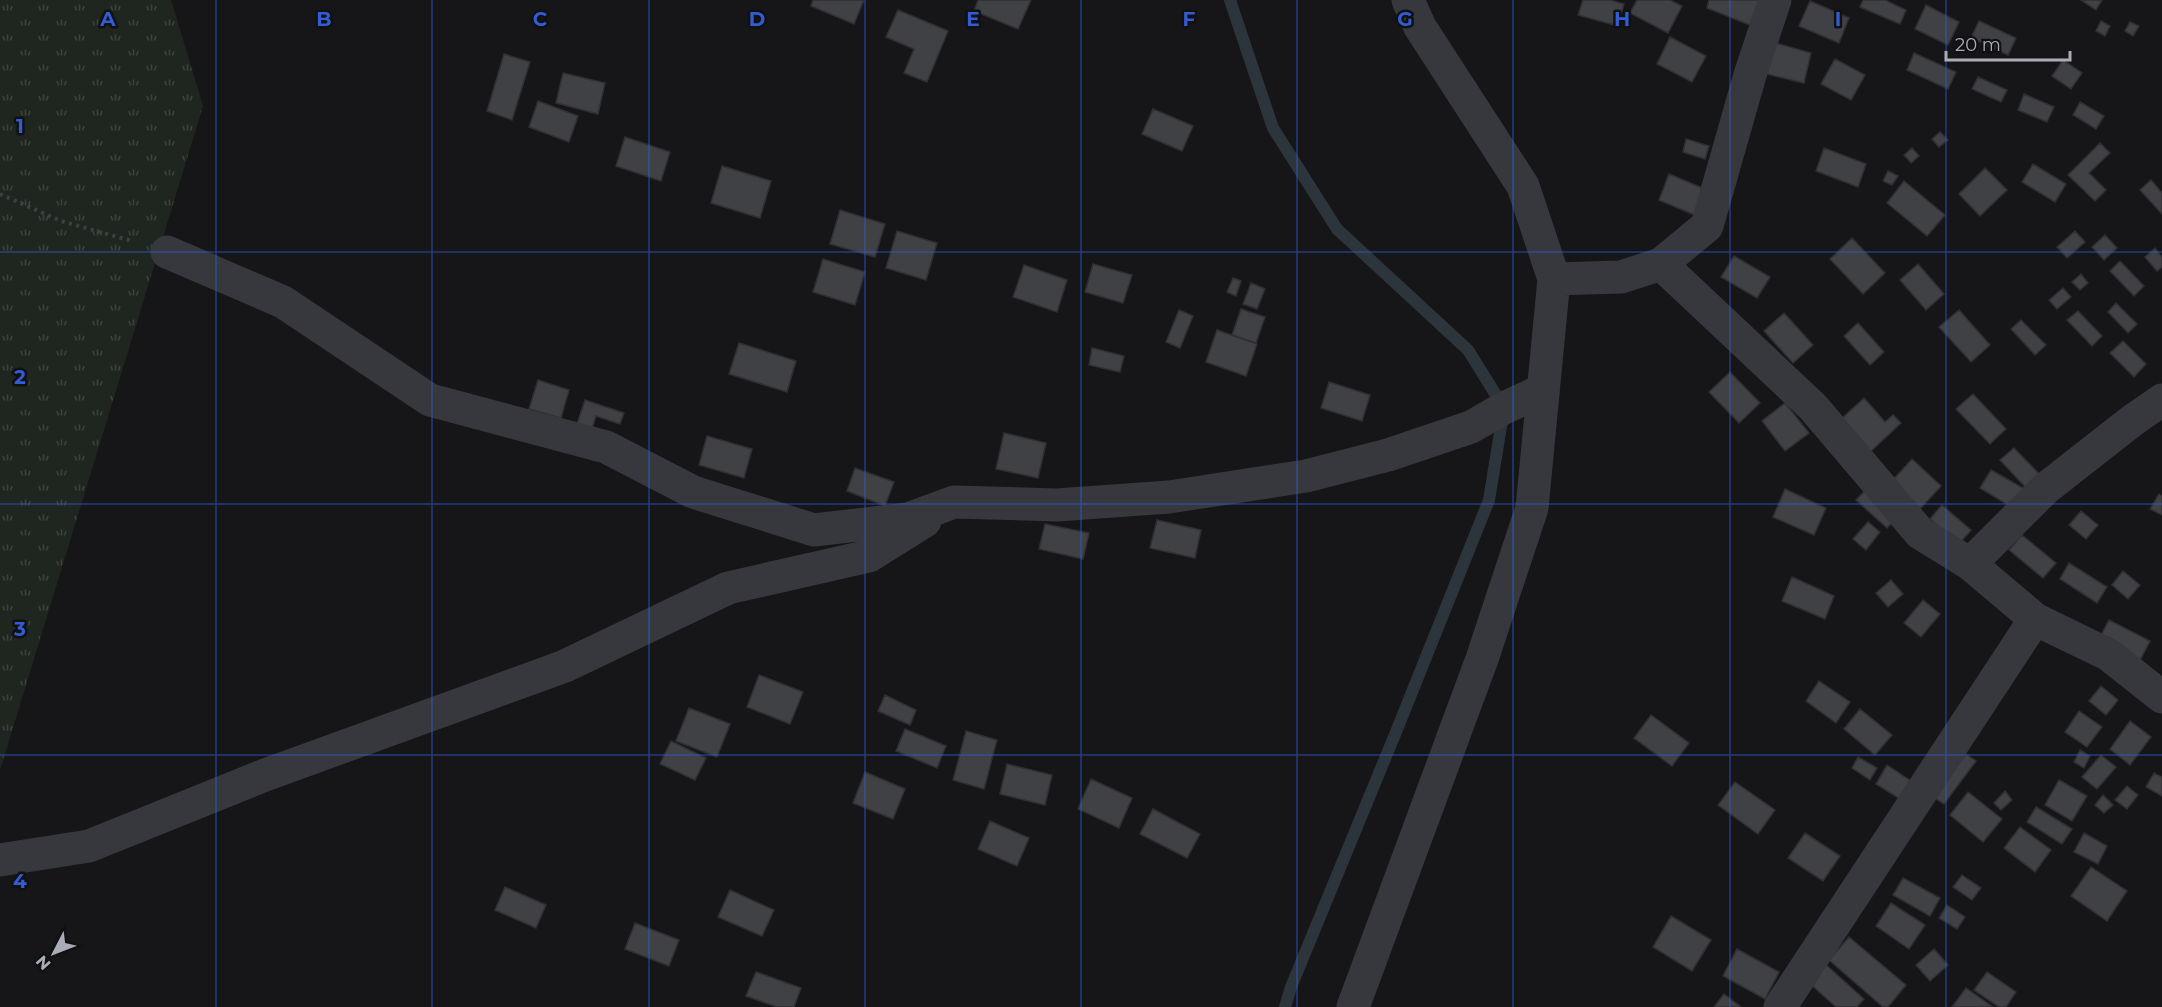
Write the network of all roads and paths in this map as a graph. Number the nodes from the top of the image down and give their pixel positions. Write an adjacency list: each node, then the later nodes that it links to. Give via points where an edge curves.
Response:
1 (1408, 0): 6 (street, via 1420,27 1523,186)
2 (1775, 0): 5 (street, via 1707,226)
3 (0, 194): 4 (path, via 61,221)
4 (167, 252): 9 (street, via 283,302 430,400 606,447 693,492 814,530 908,519)
5 (1661, 264): 6 (street, via 1621,277); 10 (street, via 1813,407 1920,532)
6 (1554, 279): 7 (street)
7 (1543, 390): 9 (street, via 1472,427 1306,477 1169,497 1057,505); 14 (street, via 1532,508 1482,659)
8 (2162, 400): 10 (street, via 2045,489)
9 (954, 502): 13 (street, via 869,556 729,588 565,666 265,775 89,846)
10 (1970, 564): 11 (street)
11 (2036, 619): 12 (street, via 2109,655); 15 (street)
12 (2162, 697)
13 (0, 860)
14 (1353, 1007)
15 (1780, 1007)

